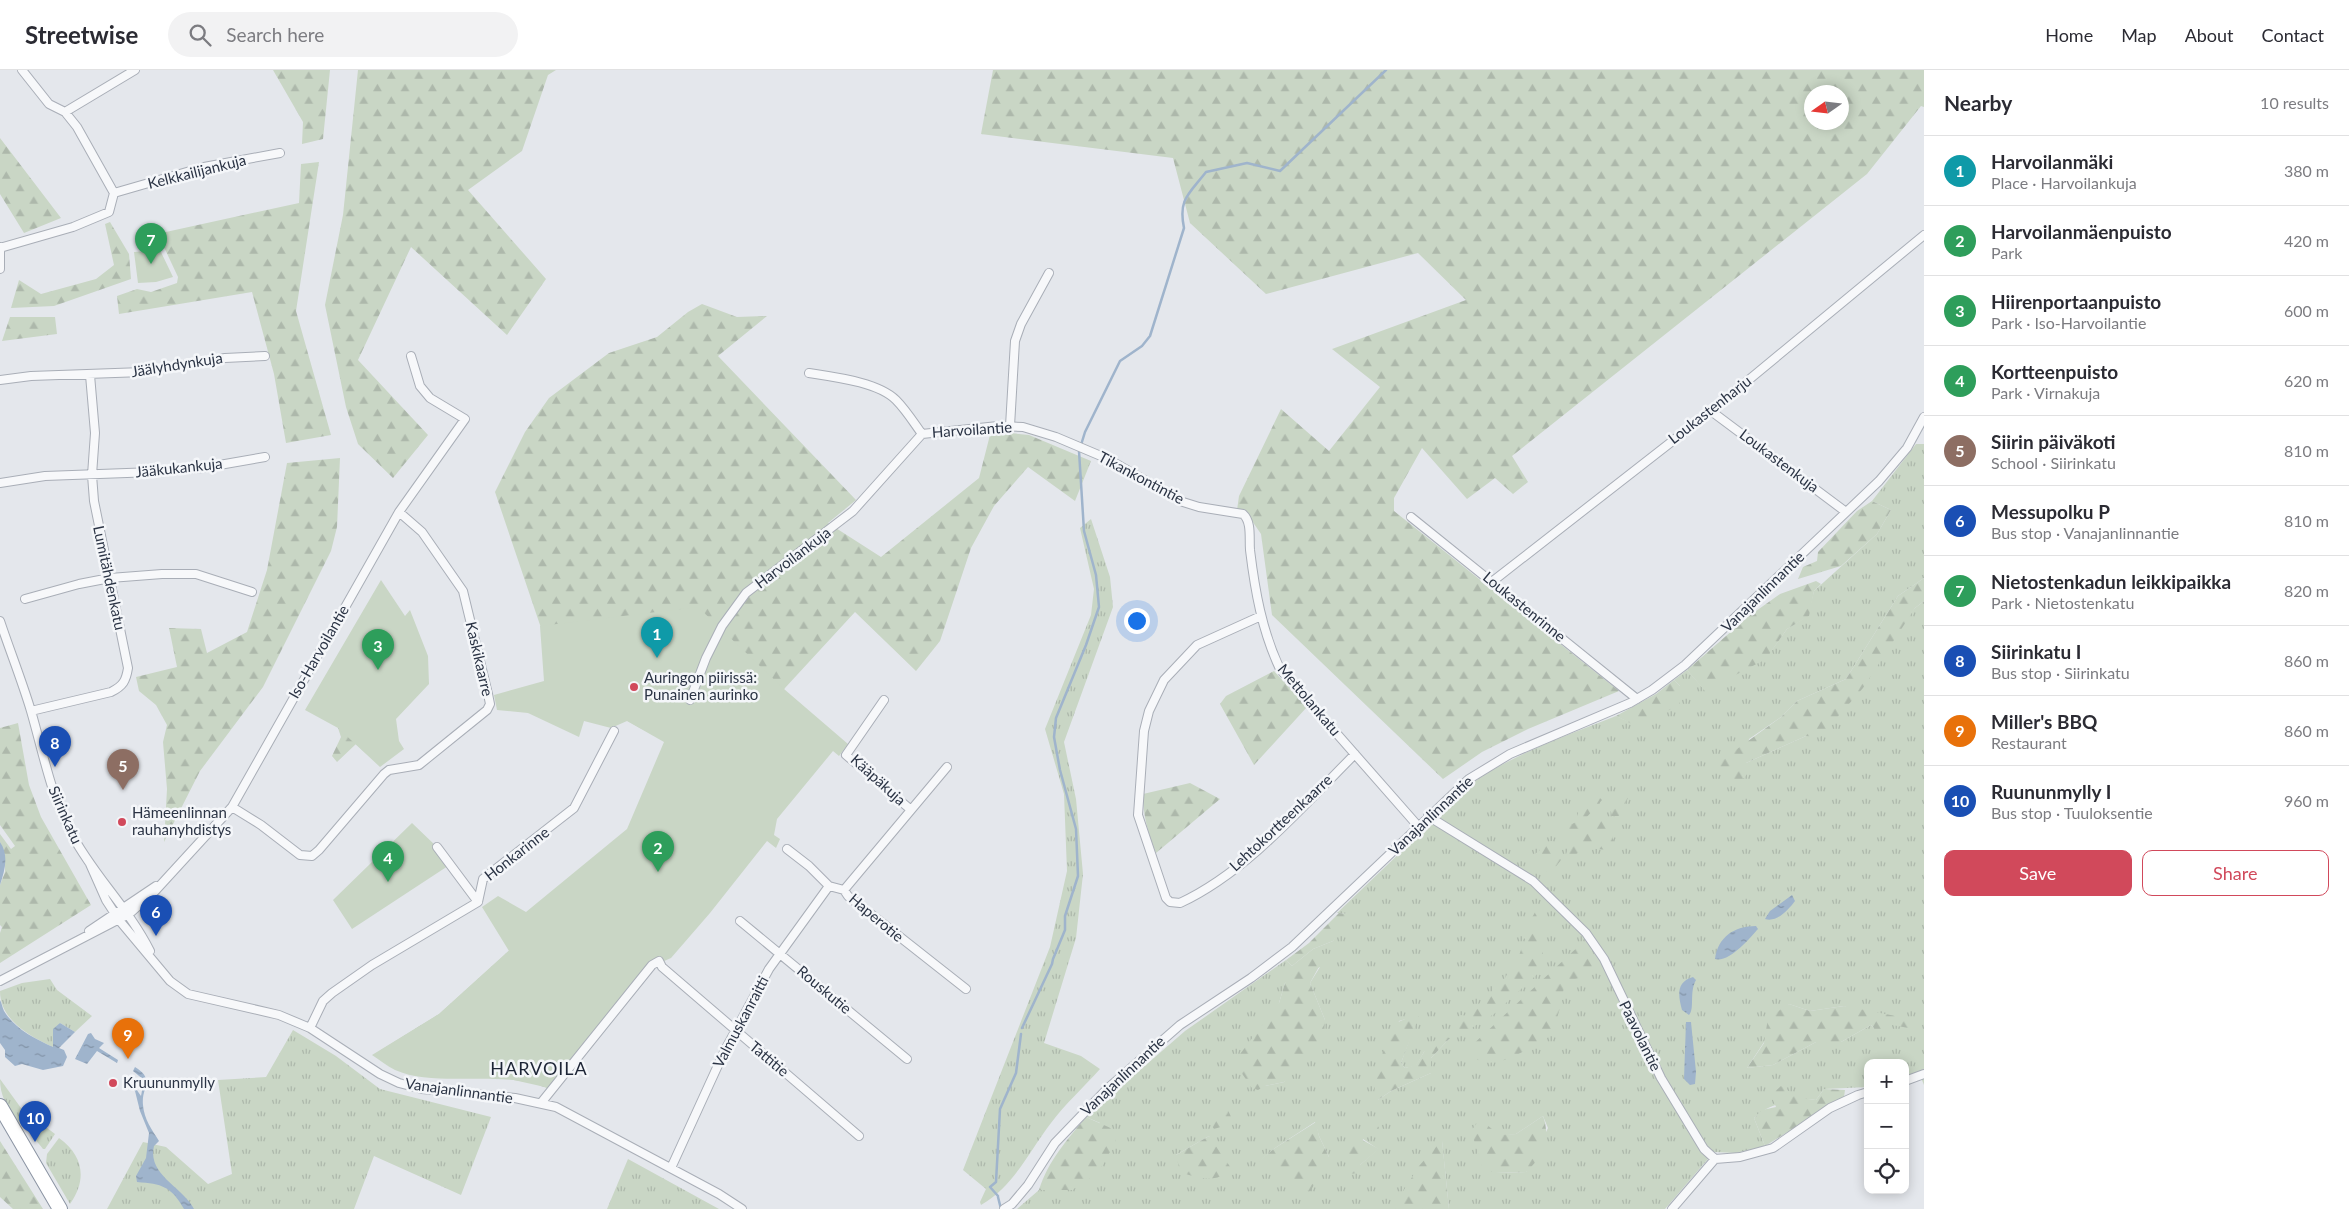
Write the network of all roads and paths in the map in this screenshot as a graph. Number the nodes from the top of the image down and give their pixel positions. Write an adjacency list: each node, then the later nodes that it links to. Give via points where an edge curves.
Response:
1 (22, 70): 3 (street, via 49,104)
2 (135, 70): 3 (street)
3 (65, 112): 5 (street, via 77,127)
4 (280, 153): 5 (street, Kelkkailijankuja, via 204,167)
5 (114, 193): 7 (street, via 109,212)
6 (1924, 235): 15 (street, Loukastenharju)
7 (0, 248): 8 (street)
8 (0, 270)
9 (1049, 273): 17 (street, via 1021,324 1016,341)
10 (265, 356): 13 (street, Jäälyhdynkuja, via 225,358 143,372)
11 (411, 356): 23 (street, Iso-Harvoilantie, via 420,386 430,398 465,419)
12 (809, 373): 18 (street, Harvoilantie, via 848,379 884,392 896,399)
13 (90, 375): 14 (street, Jäälyhdynkuja); 21 (street, Lumitähdenkatu, via 95,432)
14 (0, 380)
15 (1712, 410): 24 (street, Loukastenkuja); 28 (street, Loukastenharju)
16 (1924, 418): 24 (street, Vanajanlinnantie, via 1896,464)
17 (1010, 426): 18 (street, Harvoilantie); 19 (street, Harvoilantie, via 1056,437)
18 (922, 434): 34 (street, Harvoilankuja, via 853,511 746,593 722,626)
19 (1093, 453): 26 (street, Tikankontintie, via 1183,502 1238,512)
20 (265, 457): 21 (street, Jääkukankuja, via 202,468)
21 (92, 476): 22 (street, Jääkukankuja, via 45,476); 27 (street, Lumitähdenkatu, via 96,519)
22 (0, 483)
23 (399, 512): 40 (street, Iso-Harvoilantie); 40 (street, Kaskikaarre, via 422,532 463,591 488,694 490,704 487,710 420,765 389,770 384,774 312,856 300,855)
24 (1846, 512): 33 (street, Vanajanlinnantie, via 1703,650 1670,678)
25 (1411, 517): 28 (street, Loukastenrinne)
26 (1247, 519): 31 (street, Mettolankatu)
27 (110, 578): 29 (street, via 196,574); 30 (street); 36 (street, Lumitähdenkatu, via 128,668 122,686 112,692)
28 (1493, 581): 33 (street, Loukastenrinne)
29 (252, 592)
30 (25, 599)
31 (1260, 616): 38 (street, Mettolankatu, via 1280,669); 38 (street, Lehtokortteenkaarre, via 1197,645 1164,680 1149,711 1144,731 1138,815 1166,898 1180,903 1235,869)
32 (0, 621): 36 (street, Siirinkatu)
33 (1637, 699): 42 (street, Vanajanlinnantie, via 1502,758 1469,779)
34 (690, 700)
35 (884, 700): 41 (street, Kääpäkuja, via 846,755)
36 (31, 711): 46 (street, Siirinkatu, via 44,767 59,809)
37 (614, 731): 50 (street, Honkarinne, via 574,808 483,879)
38 (1355, 754): 43 (street, Mettolankatu)
39 (947, 766): 41 (street)
40 (232, 807): 47 (street, Iso-Harvoilantie)
41 (910, 808): 49 (street)
42 (1428, 816): 43 (street, Vanajanlinnantie); 72 (street, Paavolantie, via 1533,880 1586,933 1604,959 1661,1078 1704,1149)
43 (1418, 826): 76 (street, Vanajanlinnantie, via 1292,947 1180,1026 1106,1088 1055,1143 1028,1185)
44 (437, 847): 50 (street)
45 (787, 849): 48 (street)
46 (90, 864): 51 (street, Siirinkatu); 52 (street, Siirinkatu)
47 (167, 878): 51 (street, Iso-Harvoilantie); 53 (street, Iso-Harvoilantie)
48 (829, 886): 49 (street, Haperotie); 57 (street, Valmuskanraitti)
49 (844, 890): 60 (street, Haperotie, via 884,927)
50 (478, 902): 61 (street, Honkarinne, via 372,965 332,993 323,1001)
51 (123, 906): 52 (street, Iso-Harvoilantie); 53 (street, Siirinkatu)
52 (114, 913): 54 (street, Siirinkatu); 56 (street, Iso-Harvoilantie)
53 (129, 914): 54 (street, Iso-Harvoilantie); 58 (street, Vanajanlinnantie)
54 (119, 920): 56 (street, Iso-Harvoilantie); 58 (street, Vanajanlinnantie)
55 (740, 921): 57 (street, Rouskutie)
56 (75, 942): 59 (street, Iso-Harvoilantie)
57 (780, 954): 62 (street, Valmuskanraitti); 63 (street, Rouskutie)
58 (154, 960): 61 (street, Vanajanlinnantie, via 170,981 188,994 279,1015)
59 (0, 981)
60 (966, 989)
61 (310, 1028): 67 (street, Vanajanlinnantie, via 399,1083)
62 (736, 1031): 67 (street, Tattitie, via 659,961 652,965); 71 (street, Tattitie); 73 (street, Valmuskanraitti)
63 (907, 1059)
64 (1924, 1074): 65 (street)
65 (1909, 1080)
66 (1864, 1093): 72 (street, via 1830,1108 1773,1148 1740,1157)
67 (542, 1103): 73 (street, Vanajanlinnantie, via 572,1114)
68 (0, 1106): 70 (highway)
69 (0, 1114): 70 (highway)
70 (11, 1126): 74 (highway)
71 (859, 1136)
72 (1715, 1158): 77 (street)
73 (671, 1168): 75 (street, Vanajanlinnantie)
74 (60, 1209)
75 (742, 1209)
76 (1004, 1209)
77 (1672, 1209)

